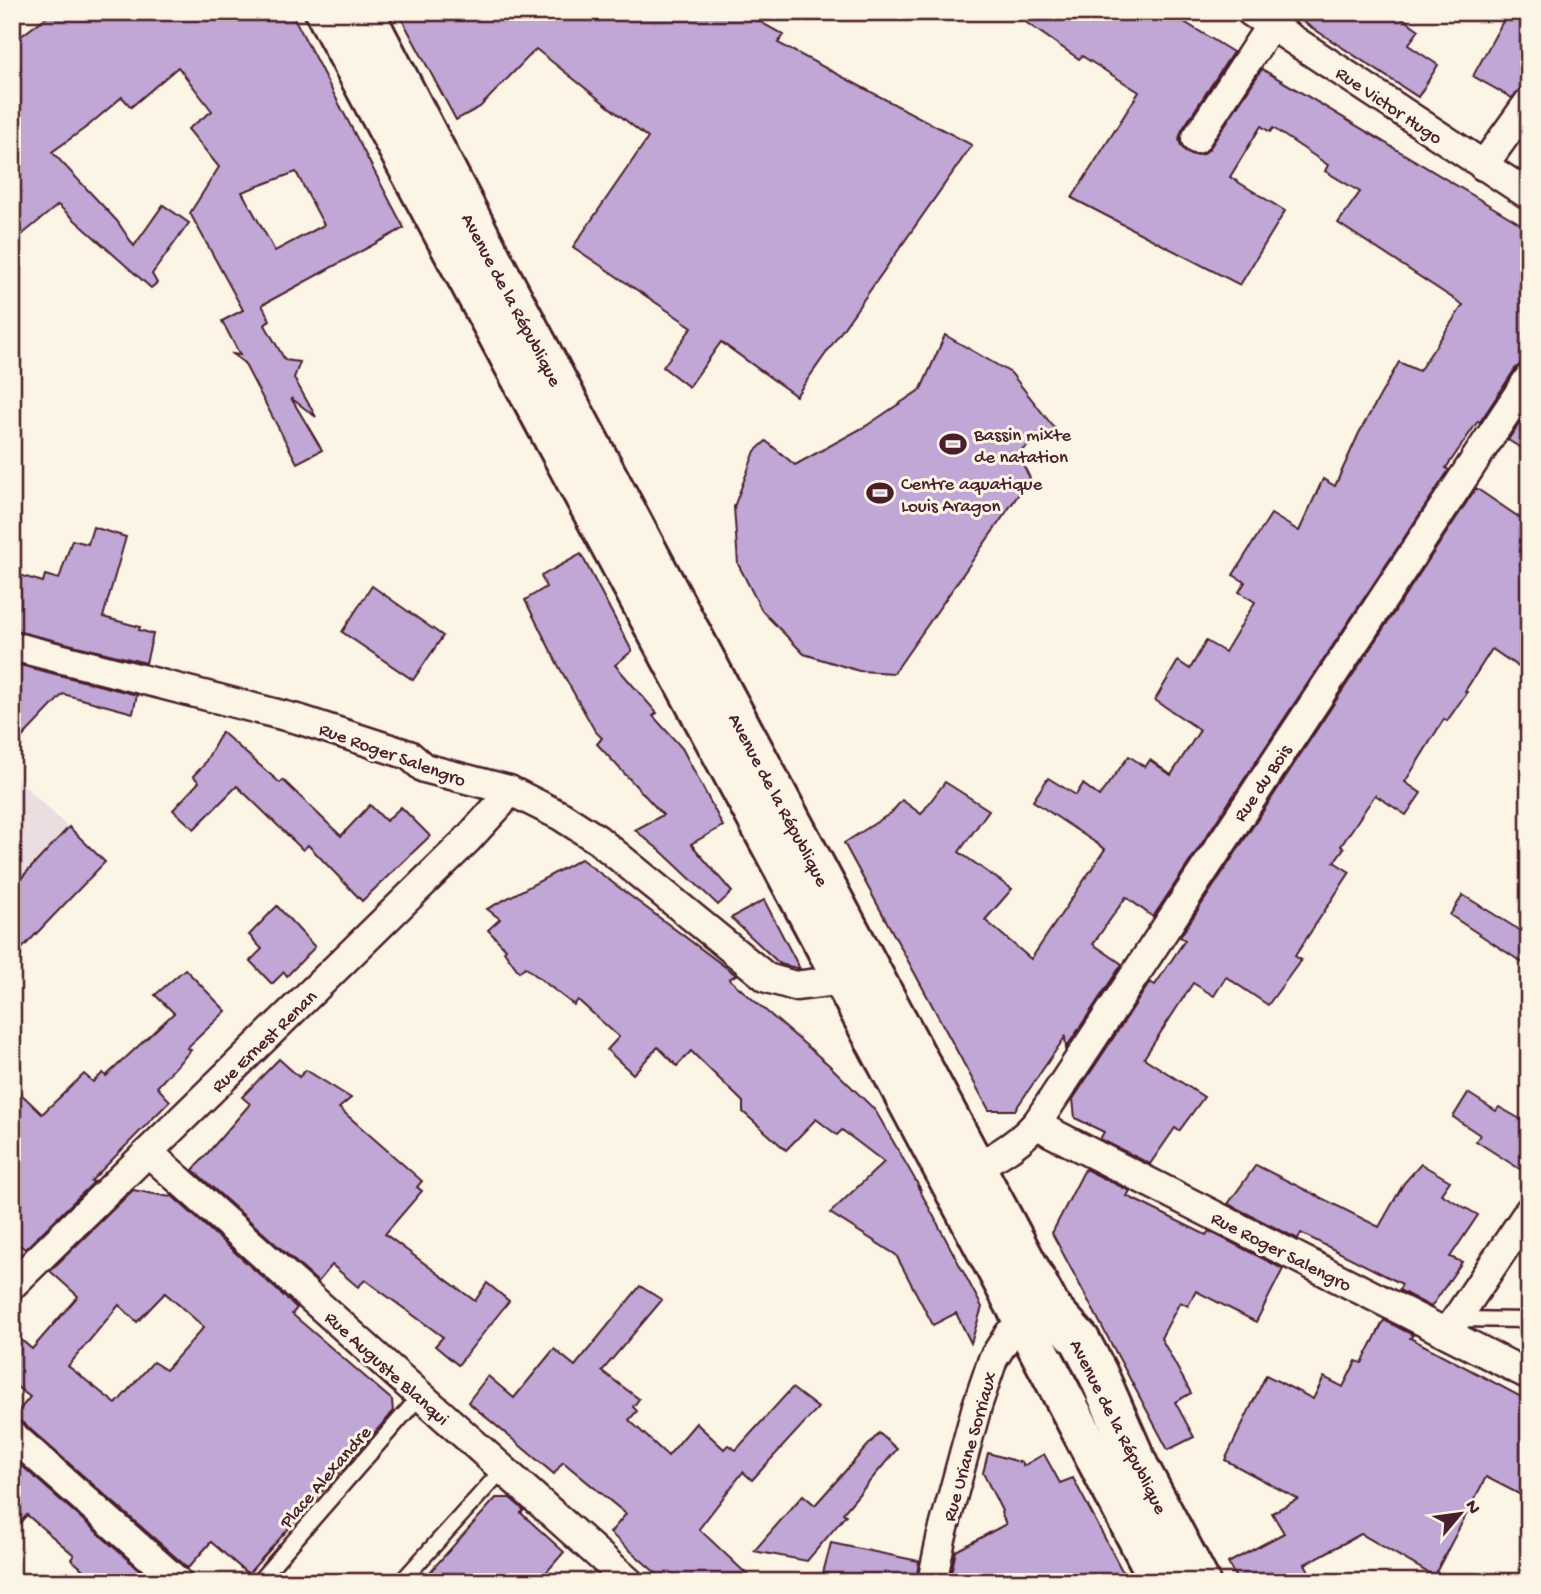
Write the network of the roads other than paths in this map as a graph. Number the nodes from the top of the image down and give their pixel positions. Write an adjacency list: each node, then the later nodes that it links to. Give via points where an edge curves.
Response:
1 (325, 12): 13 (main road, Avenue de la République, via 635,594)
2 (364, 12): 9 (main road, Avenue de la République)
3 (1261, 18): 5 (street); 6 (street, Rue Victor Hugo)
4 (1529, 102): 6 (street)
5 (1196, 139)
6 (1483, 166): 7 (street, Rue Victor Hugo)
7 (1529, 195)
8 (456, 224): 9 (lane)
9 (495, 265): 13 (main road, Avenue de la République)
10 (1529, 377): 14 (street, Rue du Bois)
11 (12, 646): 12 (street, Rue Roger Salengro, via 301,720 409,755 424,768)
12 (509, 790): 13 (street, Rue Roger Salengro, via 597,839 767,978 795,986); 15 (street, Rue Ernest Renan, via 467,840)
13 (858, 975): 16 (main road, Avenue de la République)
14 (1037, 1123): 16 (street, Rue du Bois, via 1022,1140); 21 (street, Rue Roger Salengro)
15 (148, 1152): 18 (street, Rue Ernest Renan); 23 (street, Rue Auguste Blanqui)
16 (963, 1172): 20 (main road, Avenue de la République)
17 (1529, 1211): 21 (street)
18 (12, 1284)
19 (1529, 1320): 21 (lane)
20 (1044, 1322): 30 (street, Rue Uriane Sorriaux, via 1009,1334 993,1359); 31 (main road, Avenue de la République); 32 (main road, Avenue de la République, via 1080,1340 1139,1467)
21 (1451, 1326): 22 (street, Rue Roger Salengro)
22 (1529, 1375)
23 (420, 1395): 25 (street, Rue Auguste Blanqui); 27 (lane, Place Alexandre)
24 (12, 1435): 26 (street)
25 (504, 1468): 28 (lane); 29 (street, Rue Auguste Blanqui)
26 (178, 1582)
27 (258, 1582)
28 (401, 1582)
29 (629, 1582)
30 (932, 1582)
31 (1160, 1582)
32 (1200, 1582)

